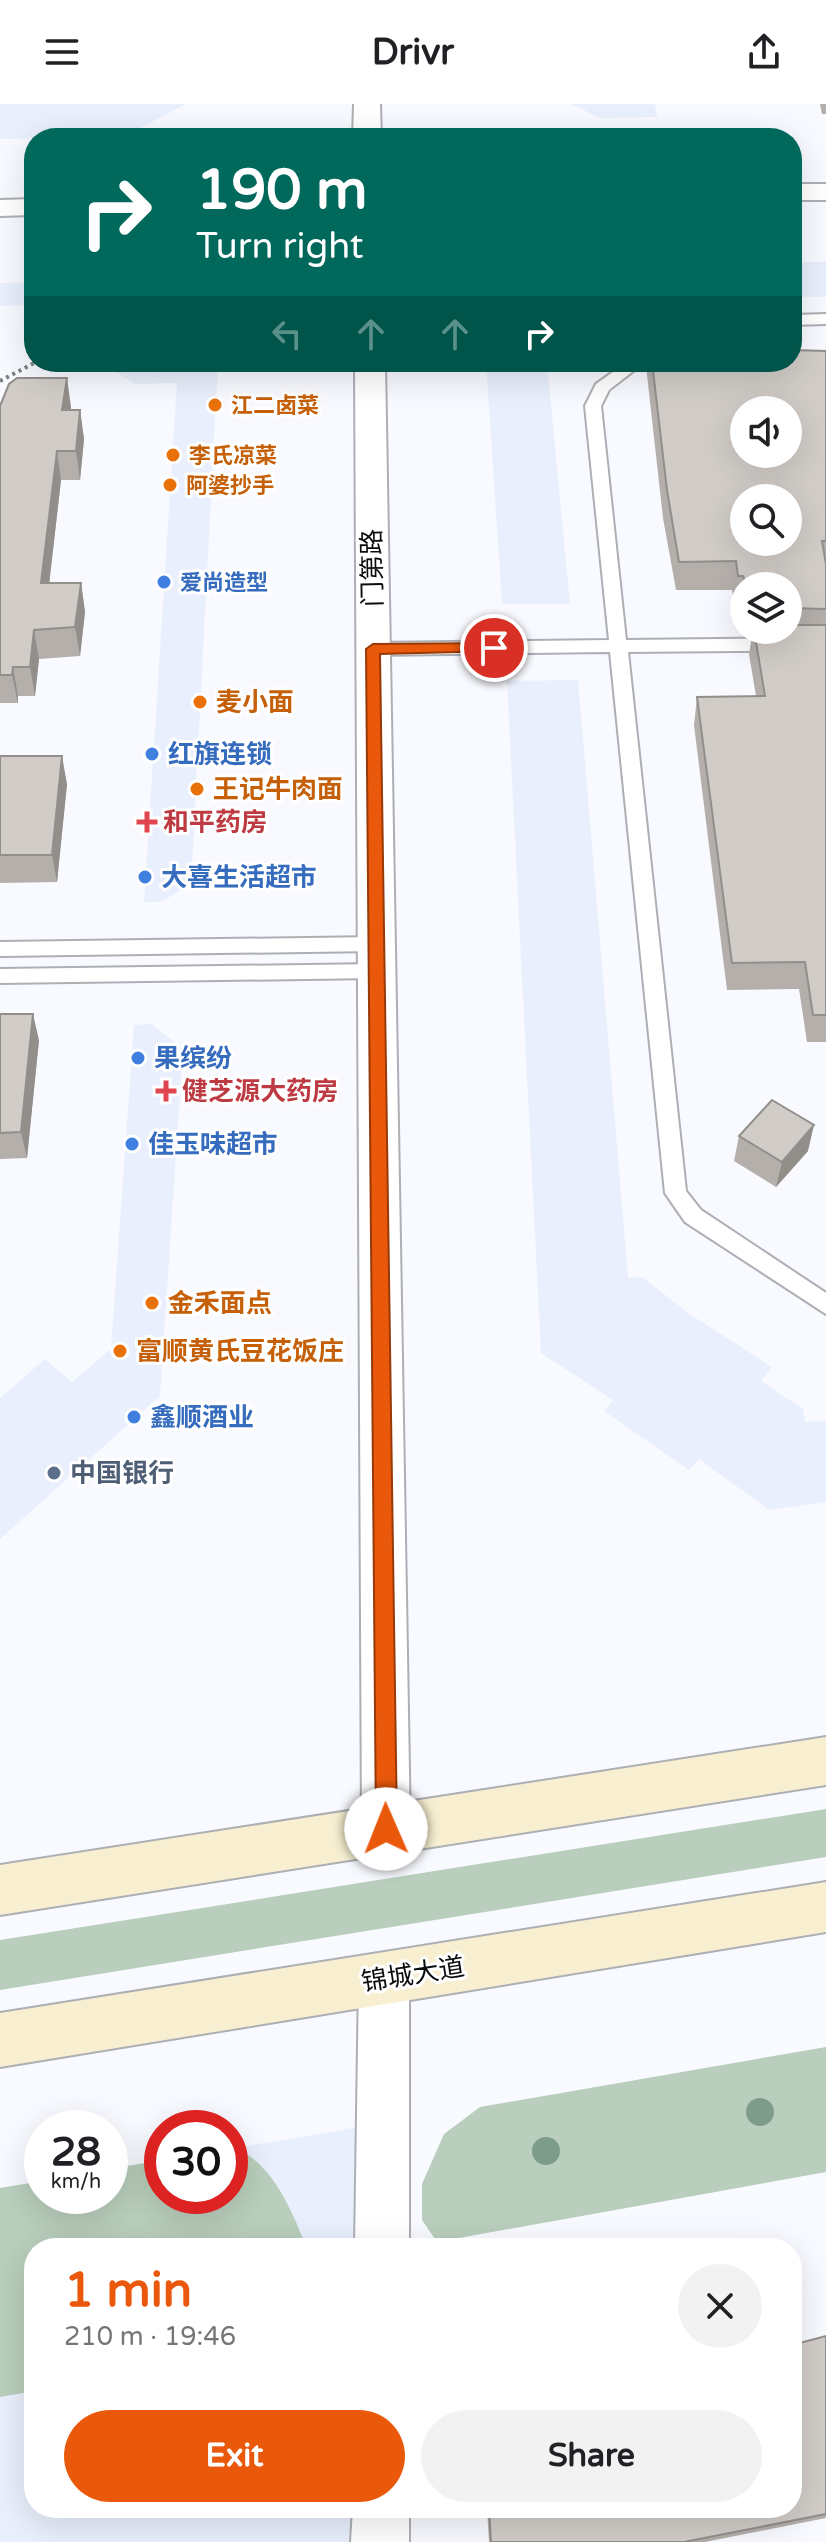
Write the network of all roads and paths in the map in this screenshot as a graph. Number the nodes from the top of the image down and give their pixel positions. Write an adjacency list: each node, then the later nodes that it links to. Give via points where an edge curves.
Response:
1 (367, 104): 2 (street)
2 (367, 128)
3 (802, 192): 4 (street)
4 (826, 192)
5 (24, 207): 6 (street)
6 (0, 208)
7 (826, 319): 8 (lane)
8 (802, 320)
9 (24, 368): 12 (path)
10 (370, 372): 14 (street, 门第路)
11 (623, 372): 18 (lane, via 602,387 593,406 676,1193 693,1216)
12 (0, 381)
13 (826, 644): 14 (lane)
14 (373, 649): 16 (street, 门第路)
15 (0, 949): 16 (lane)
16 (377, 958): 17 (lane); 20 (street, 门第路)
17 (0, 976)
18 (826, 1305)
19 (826, 1761): 20 (main road)
20 (386, 1829): 21 (main road)
21 (0, 1890)
22 (826, 1907): 23 (main road, 锦城大道)
23 (384, 1978): 24 (main road, 锦城大道); 25 (street)
24 (0, 2040)
25 (382, 2238)
26 (381, 2518): 27 (street)
27 (380, 2542)

